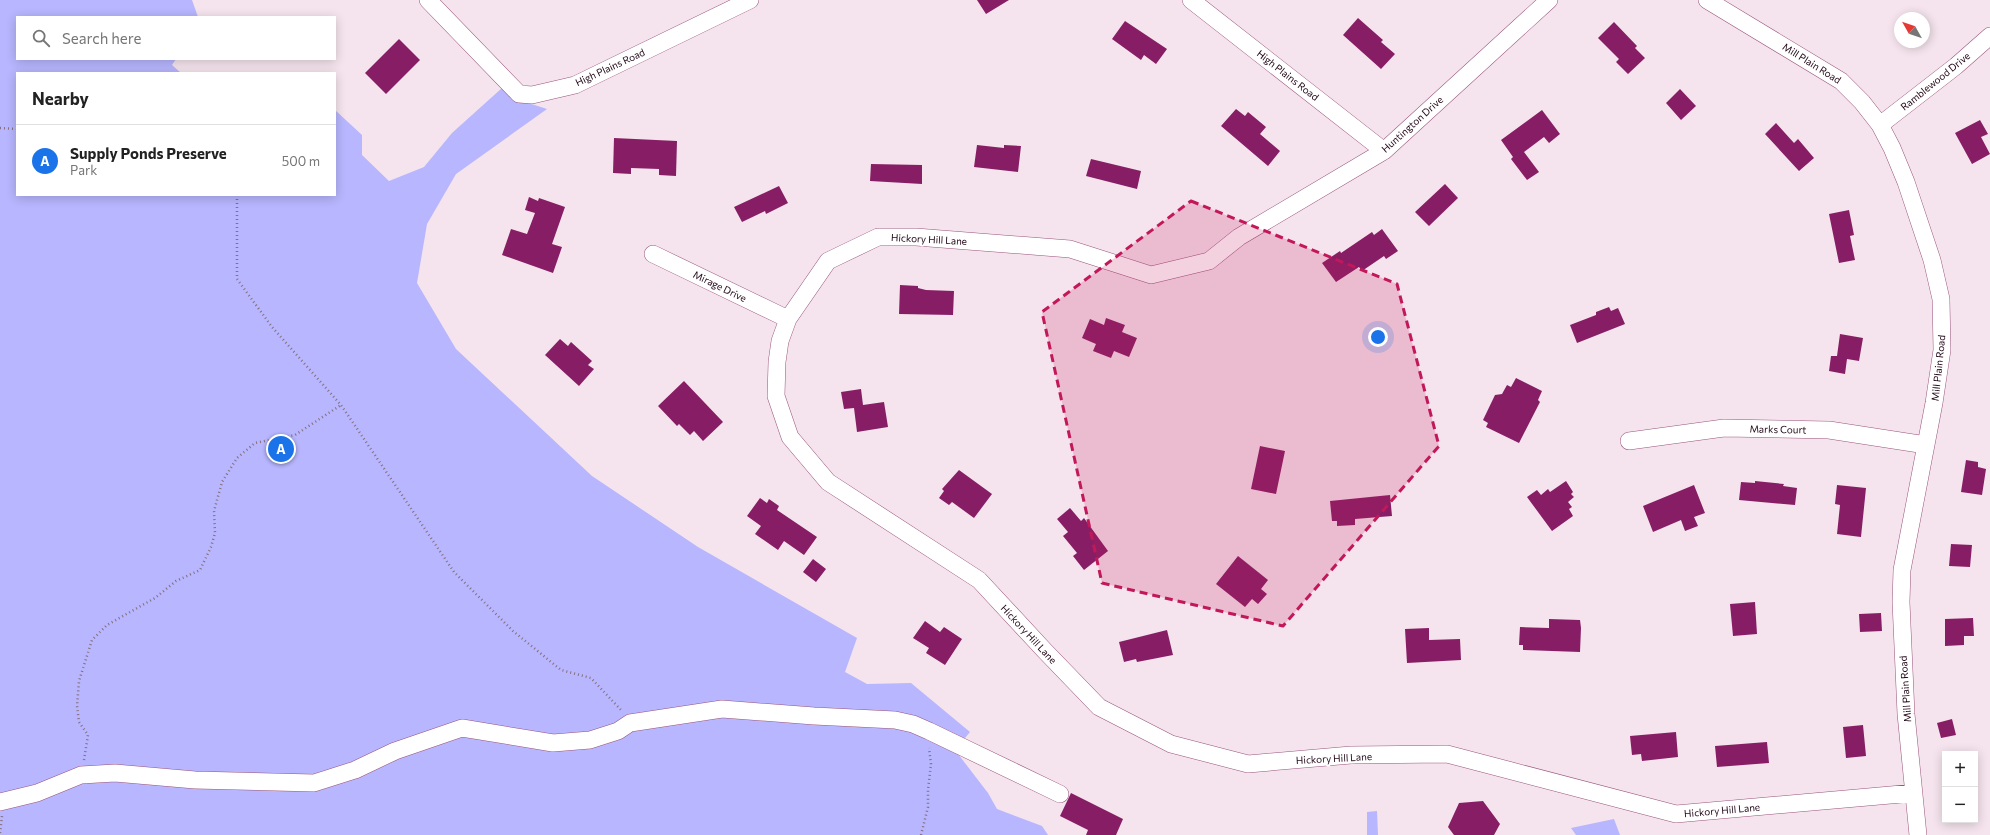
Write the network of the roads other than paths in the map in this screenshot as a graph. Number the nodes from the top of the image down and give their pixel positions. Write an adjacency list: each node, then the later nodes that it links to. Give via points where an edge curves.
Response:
1 (428, 0): 2 (street, High Plains Road, via 519,94 532,95 575,85)
2 (750, 0)
3 (1191, 0): 8 (street, High Plains Road)
4 (1549, 0): 8 (street, Huntington Drive)
5 (1707, 0): 7 (street, Mill Plain Road, via 1841,81)
6 (1990, 36): 7 (street, Ramblewood Drive)
7 (1880, 125): 13 (street, Mill Plain Road, via 1906,182 1932,260 1941,299 1942,350)
8 (1384, 151): 9 (street, Huntington Drive)
9 (1239, 237): 11 (street, Hickory Hill Lane, via 1209,261 1151,275 1070,249 916,237 878,237 828,261)
10 (653, 254): 11 (street, Mirage Drive)
11 (788, 319): 14 (street, Hickory Hill Lane, via 780,341 776,396 790,438 828,482 979,580 1099,707 1171,744 1248,764 1351,755 1447,754 1676,814)
12 (1630, 441): 13 (street, Marks Court, via 1724,428 1829,430)
13 (1926, 445): 14 (street, Mill Plain Road, via 1902,570 1900,602)
14 (1913, 793): 17 (street, Mill Plain Road)
15 (1060, 794): 16 (street, via 913,724 895,720 722,709 630,723 618,731 590,740 553,743 462,728 395,751 355,770 314,784 195,780 115,773 81,775 37,793)
16 (0, 802)
17 (1918, 835)

